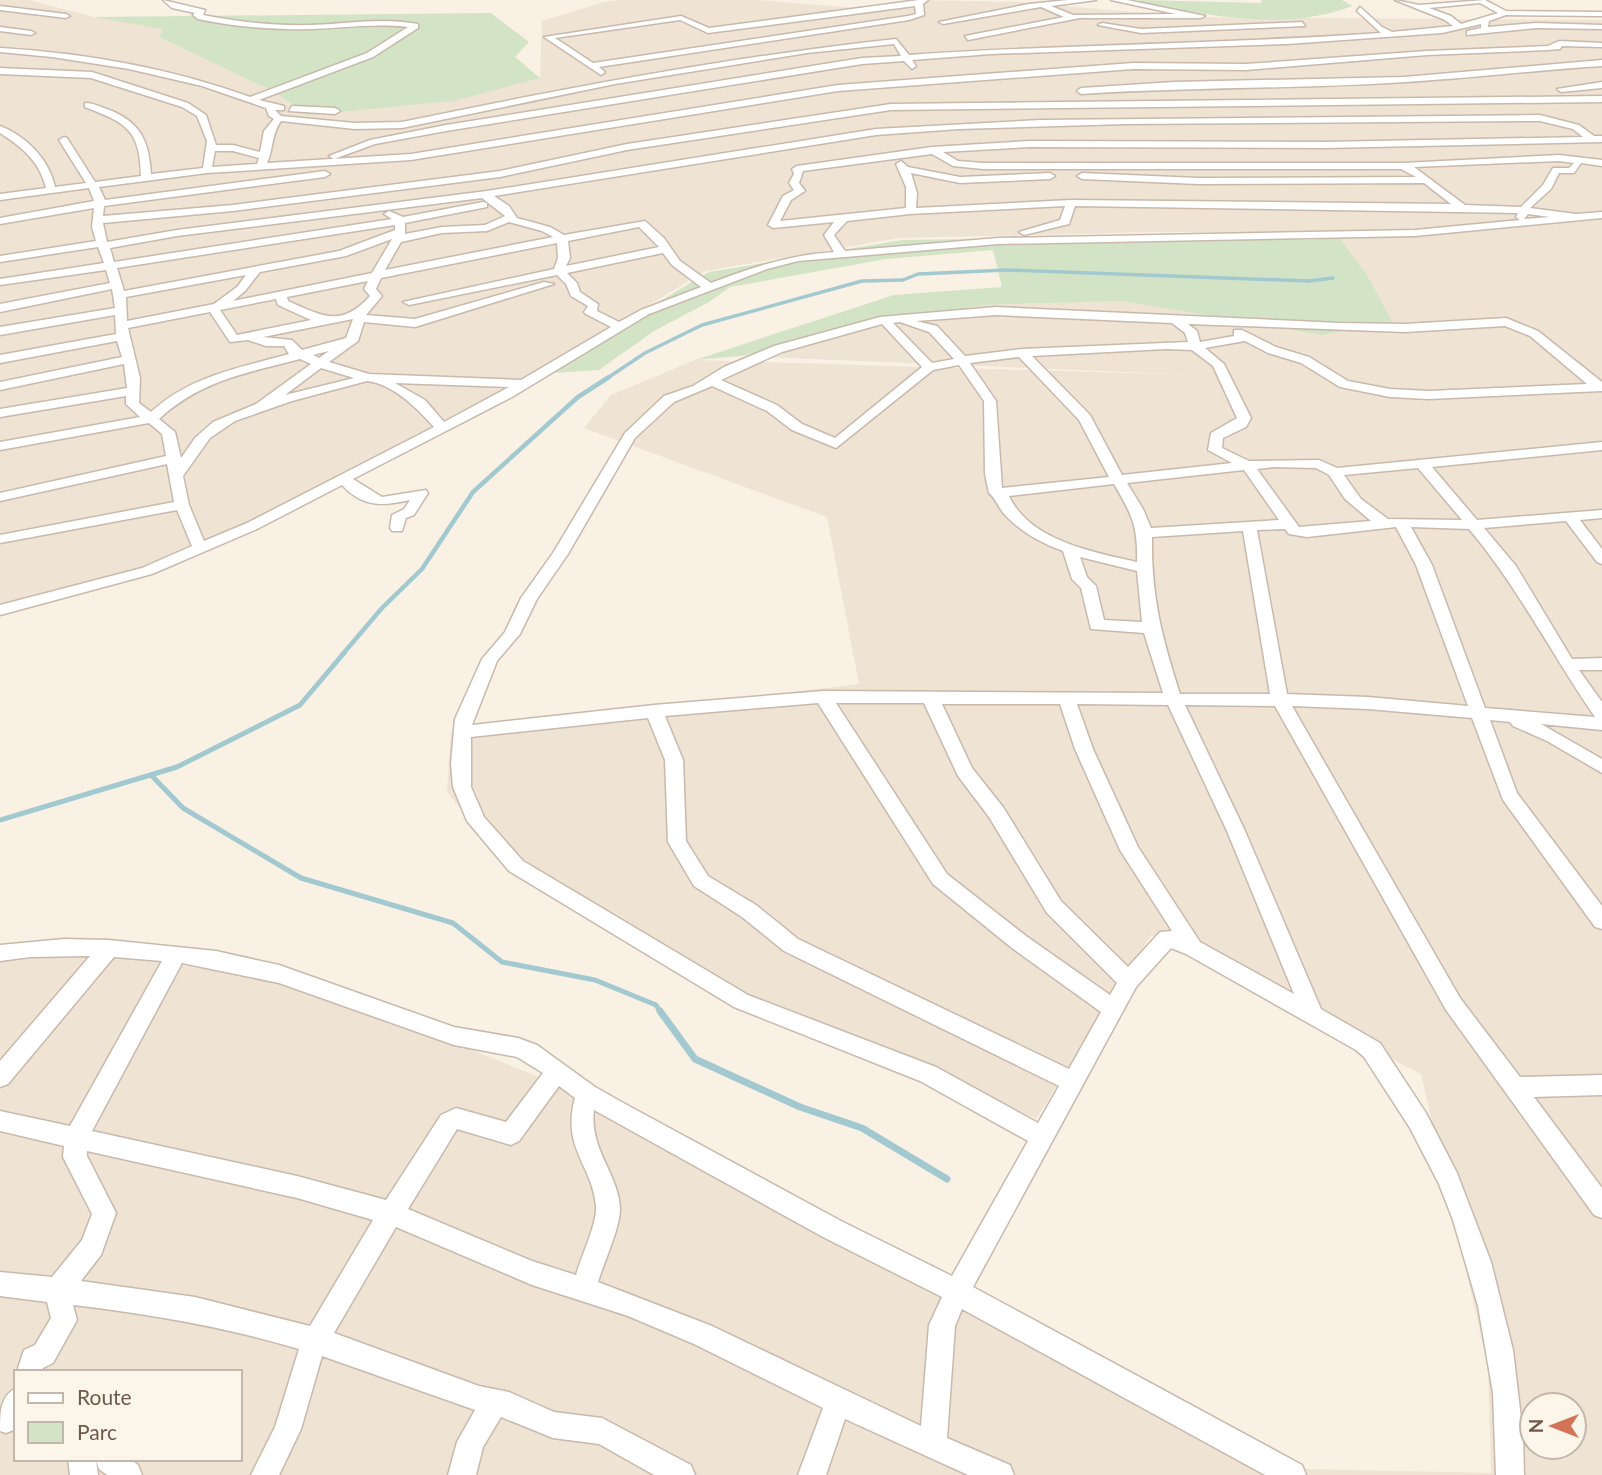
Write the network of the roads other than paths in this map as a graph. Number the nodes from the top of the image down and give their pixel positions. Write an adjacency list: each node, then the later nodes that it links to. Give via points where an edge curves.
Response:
1 (167, 0): 63 (street, via 202,12 197,15 201,17 257,25 375,22 415,27 370,55)
2 (1092, 0): 9 (street)
3 (1115, 0): 19 (street, via 1202,16)
4 (1399, 0): 11 (street)
5 (1591, 0): 7 (street)
6 (924, 1): 18 (street); 25 (street); 36 (street, via 918,16)
7 (1602, 1)
8 (1514, 2): 12 (street)
9 (1042, 5): 18 (street); 21 (street)
10 (1556, 6): 12 (street); 16 (street); 17 (street)
11 (1420, 7): 15 (street, via 1481,1); 31 (street, via 1438,20); 33 (street, via 1448,18)
12 (1523, 7): 15 (street); 16 (street)
13 (0, 8): 20 (street)
14 (1360, 9): 34 (street, via 1379,29)
15 (1506, 13): 16 (street); 22 (street)
16 (1543, 13): 24 (street)
17 (1602, 14)
18 (939, 15): 28 (street)
19 (1110, 15): 21 (street); 30 (street)
20 (66, 16)
21 (1072, 17): 30 (street); 35 (street)
22 (1485, 20): 29 (street); 33 (street)
23 (1302, 24): 30 (street)
24 (1568, 25): 26 (street); 29 (street)
25 (742, 26): 36 (street); 46 (street, via 707,31 683,18 548,37)
26 (1602, 27)
27 (0, 29): 32 (street)
28 (956, 30)
29 (1483, 30): 33 (street); 39 (street)
30 (1141, 31): 37 (street, via 1152,39)
31 (1442, 31): 33 (street); 34 (street)
32 (31, 33)
33 (1463, 33): 41 (street, via 1475,47); 42 (street)
34 (1392, 35): 37 (street)
35 (968, 38)
36 (763, 41): 46 (street)
37 (1188, 45): 43 (street)
38 (1602, 45): 39 (street, via 1559,43 1557,47)
39 (1521, 49): 41 (street); 47 (street)
40 (0, 50): 63 (street, via 116,62 226,89)
41 (1471, 51): 42 (street)
42 (1413, 54): 45 (street)
43 (905, 60): 50 (street, via 896,41); 54 (street); 58 (street, via 862,61)
44 (1602, 63): 47 (street)
45 (1398, 64): 49 (street, via 1371,60 1246,67 1133,66); 51 (street); 52 (street, via 1393,77)
46 (590, 66): 53 (street)
47 (1560, 67): 55 (street); 57 (street)
48 (0, 71): 84 (street, via 92,75 185,105 201,115 212,141)
49 (1009, 75): 54 (street); 56 (street)
50 (654, 76): 53 (street); 58 (street)
51 (1425, 79): 52 (street); 55 (street)
52 (1385, 80): 60 (street)
53 (615, 81): 61 (street)
54 (924, 81): 69 (street, via 838,88)
55 (1536, 83): 57 (street); 64 (street, via 1453,96)
56 (1016, 84)
57 (1602, 85)
58 (674, 92): 70 (street)
59 (1022, 92): 65 (street)
60 (1070, 92)
61 (538, 98): 70 (street); 77 (street, via 402,125)
62 (1602, 99): 64 (street)
63 (251, 100): 67 (street)
64 (1448, 101): 65 (street)
65 (1030, 103): 69 (street)
66 (88, 105): 100 (street, via 124,118 140,132)
67 (270, 107): 68 (street); 71 (street)
68 (289, 109): 72 (street); 77 (street, via 335,111)
69 (785, 110): 76 (street); 83 (street)
70 (550, 113): 76 (street); 91 (street, via 387,139)
71 (279, 118): 72 (street); 78 (street)
72 (307, 120): 77 (street)
73 (1435, 121): 74 (street); 79 (street, via 1540,118 1576,127); 81 (street, via 1486,133 1485,138)
74 (1295, 123): 82 (street); 90 (street, via 1068,122 938,127 876,132)
75 (0, 129): 105 (street, via 34,152)
76 (572, 131): 87 (street); 89 (street)
77 (330, 132): 91 (street)
78 (267, 138): 85 (street); 93 (street)
79 (1597, 139): 81 (street); 94 (street, via 1584,151)
80 (64, 140): 102 (street)
81 (1469, 142): 82 (street); 92 (street, via 1496,149)
82 (1325, 145): 86 (street, via 1029,144); 96 (street)
83 (626, 147): 87 (street); 90 (street, via 649,155)
84 (210, 148): 85 (street); 99 (street)
85 (233, 148): 93 (street)
86 (932, 150): 88 (street); 96 (street, via 956,164 972,165 1332,164)
87 (608, 152): 103 (street, via 500,174)
88 (895, 155): 98 (street); 119 (street, via 796,169 799,174 794,183 800,191 787,198 773,225)
89 (411, 157): 91 (street); 110 (street, via 350,170)
90 (707, 159): 107 (street)
91 (331, 160): 93 (street)
92 (1511, 160): 94 (street, via 1559,158); 97 (street, via 1407,163)
93 (264, 161): 99 (street)
94 (1587, 163): 95 (street); 115 (street, via 1571,171 1556,170)
95 (1602, 163)
96 (1381, 168): 97 (street)
97 (1410, 168): 101 (street)
98 (905, 169): 101 (street, via 987,181 1064,176 1198,181); 114 (street, via 914,204)
99 (207, 170): 100 (street)
100 (146, 177): 102 (street)
101 (1424, 180): 113 (street)
102 (91, 183): 105 (street); 110 (street)
103 (399, 184): 104 (street); 107 (street, via 449,182)
104 (383, 187): 108 (street); 112 (street, via 387,191)
105 (51, 190): 106 (street)
106 (0, 197)
107 (491, 197): 112 (street); 118 (street); 121 (street, via 444,214)
108 (300, 199): 117 (street); 122 (street)
109 (1071, 203): 111 (street); 114 (street); 130 (street, via 1061,224)
110 (101, 205): 122 (street); 123 (street)
111 (1304, 205): 113 (street); 127 (street)
112 (385, 207): 117 (street); 121 (street)
113 (1462, 207): 115 (street); 125 (street)
114 (910, 211): 119 (street)
115 (1524, 211): 120 (street); 124 (street)
116 (1602, 215): 120 (street)
117 (303, 217): 126 (street); 131 (street)
118 (510, 217): 128 (street, via 487,228); 129 (street)
119 (844, 217): 133 (street, via 829,234)
120 (1580, 218): 124 (street)
121 (399, 219): 126 (street); 128 (street)
122 (98, 220): 131 (street)
123 (0, 221)
124 (1519, 226): 125 (street)
125 (1496, 227): 127 (street)
126 (311, 235): 135 (street); 136 (street)
127 (1324, 235): 130 (street)
128 (400, 236): 135 (street, via 342,254); 140 (street)
129 (562, 238): 132 (street, via 641,223); 138 (street); 139 (street)
130 (998, 241): 133 (street)
131 (102, 245): 134 (street); 136 (street)
132 (666, 249): 139 (street); 142 (street, via 676,263)
133 (840, 252): 142 (street, via 763,267)
134 (0, 258)
135 (280, 264): 137 (street)
136 (108, 265): 141 (street); 143 (street)
137 (257, 269): 143 (street); 149 (street)
138 (402, 272): 140 (street); 145 (street, via 409,280)
139 (562, 275): 145 (street); 147 (street); 155 (street, via 580,299 594,306 590,312)
140 (377, 277): 144 (street); 150 (street, via 370,289 376,298)
141 (0, 282)
142 (709, 287): 155 (street)
143 (119, 290): 146 (street); 148 (street)
144 (281, 295): 149 (street); 152 (street, via 282,303)
145 (409, 302): 147 (street)
146 (0, 308)
147 (463, 309): 150 (street, via 411,324)
148 (121, 310): 156 (street); 157 (street)
149 (214, 310): 157 (street); 158 (street, via 234,339)
150 (359, 316): 152 (street); 160 (street, via 357,334)
151 (1176, 320): 153 (street, via 996,311); 154 (street); 161 (street, via 1191,331)
152 (322, 321): 158 (street)
153 (885, 322): 166 (street, via 933,329); 168 (street); 170 (street, via 778,349)
154 (1219, 322): 159 (street); 173 (street, via 1405,328 1506,322 1554,347)
155 (619, 327): 171 (street)
156 (0, 331)
157 (122, 331): 164 (street); 165 (street)
158 (249, 336): 163 (street, via 288,343 293,351)
159 (1248, 337): 161 (street); 173 (street, via 1305,360 1344,384 1390,393 1443,395)
160 (350, 341): 163 (street); 167 (street)
161 (1195, 346): 162 (street); 183 (street, via 1219,364 1244,418 1216,436 1215,450)
162 (1022, 353): 166 (street); 187 (street, via 1085,418)
163 (307, 355): 167 (street); 177 (street, via 213,379 175,397)
164 (0, 359)
165 (130, 359): 172 (street); 174 (street)
166 (961, 359): 168 (street); 188 (street, via 990,401 994,492)
167 (321, 362): 169 (street); 175 (street)
168 (929, 367): 170 (street, via 836,444)
169 (374, 379): 171 (street); 175 (street); 178 (street, via 420,403)
170 (710, 380): 218 (street, via 669,399 630,436 529,598 512,634 490,659)
171 (525, 384): 178 (street)
172 (0, 386)
173 (1601, 386)
174 (133, 391): 176 (street); 177 (street, via 132,404)
175 (258, 408): 185 (street, via 216,426 188,455)
176 (0, 413)
177 (151, 419): 179 (street); 181 (street, via 167,432)
178 (442, 428): 186 (street)
179 (0, 446)
180 (1602, 446): 182 (street)
181 (174, 458): 185 (street); 189 (street)
182 (1423, 465): 184 (street); 195 (street)
183 (1248, 466): 184 (street, via 1320,464); 187 (street); 194 (street)
184 (1335, 472): 193 (street, via 1364,511)
185 (177, 475): 190 (street)
186 (344, 478): 197 (street, via 380,502 421,493 409,512 399,515); 200 (street)
187 (1119, 481): 188 (street); 198 (street)
188 (1001, 493): 201 (street, via 1008,513)
189 (0, 497)
190 (182, 505): 199 (street); 200 (street)
191 (1602, 514): 192 (street)
192 (1571, 518): 195 (street); 202 (street)
193 (1394, 523): 194 (street, via 1307,533 1294,531); 195 (street); 214 (street, via 1424,565)
194 (1288, 524): 196 (street)
195 (1473, 525): 206 (street, via 1508,566)
196 (1249, 526): 198 (street); 212 (street)
197 (397, 528)
198 (1145, 533): 203 (street)
199 (0, 538)
200 (200, 548): 204 (street, via 147,571)
201 (1070, 550): 203 (street); 205 (street, via 1080,579 1088,586 1097,625)
202 (1602, 559)
203 (1144, 568): 205 (street)
204 (0, 610)
205 (1151, 628): 211 (street)
206 (1567, 664): 207 (street); 215 (street)
207 (1602, 664)
208 (823, 697): 209 (street); 213 (street); 226 (street, via 940,879)
209 (930, 697): 210 (street); 225 (street, via 964,771 996,812 1054,907)
210 (1066, 697): 211 (street); 222 (street, via 1104,799 1130,850)
211 (1172, 698): 212 (street); 227 (street, via 1236,831)
212 (1280, 699): 214 (street); 232 (street, via 1453,1004)
213 (654, 710): 218 (street); 230 (street, via 674,760 677,842 702,881 791,945)
214 (1478, 714): 216 (street); 220 (street, via 1509,795)
215 (1602, 715)
216 (1506, 716): 217 (street); 219 (street, via 1553,737)
217 (1602, 724)
218 (461, 732): 235 (street, via 460,763 467,803 491,840 516,866 741,1001 928,1074)
219 (1602, 767)
220 (1602, 921)
221 (109, 948): 223 (street, via 22,948); 224 (street); 229 (street)
222 (1193, 948): 225 (street, via 1167,938); 227 (street)
223 (0, 953)
224 (175, 956): 228 (street, via 246,965 456,1037 523,1046); 236 (street)
225 (1129, 981): 226 (street)
226 (1114, 1010): 230 (street)
227 (1312, 1012): 256 (street, via 1372,1050 1433,1146 1476,1247 1502,1364 1510,1421)
228 (557, 1071): 233 (street); 238 (street, via 511,1134 452,1119)
229 (0, 1077)
230 (1072, 1081): 235 (street)
231 (1602, 1085): 232 (street)
232 (1515, 1087): 237 (street)
233 (587, 1094): 241 (street, via 582,1113 585,1146 606,1194 608,1211); 242 (street, via 821,1224)
234 (0, 1121): 236 (street)
235 (1042, 1137): 242 (street)
236 (76, 1138): 238 (street, via 298,1187); 240 (street, via 75,1157 104,1213 92,1247)
237 (1602, 1207)
238 (390, 1213): 241 (street); 243 (street)
239 (0, 1284): 240 (street)
240 (57, 1291): 243 (street, via 193,1309); 244 (street, via 64,1320)
241 (583, 1291): 245 (street, via 629,1304 703,1335)
242 (957, 1292): 247 (street, via 942,1325); 255 (street)
243 (316, 1340): 246 (street); 250 (street, via 290,1423)
244 (29, 1370)
245 (839, 1399): 247 (street); 253 (street)
246 (494, 1404): 251 (street, via 471,1442); 252 (street, via 509,1405 553,1424 602,1431)
247 (933, 1446): 254 (street)
248 (110, 1461): 249 (street)
249 (128, 1475)
250 (265, 1475)
251 (462, 1475)
252 (681, 1475)
253 (812, 1475)
254 (1000, 1475)
255 (1292, 1475)
256 (1510, 1475)

